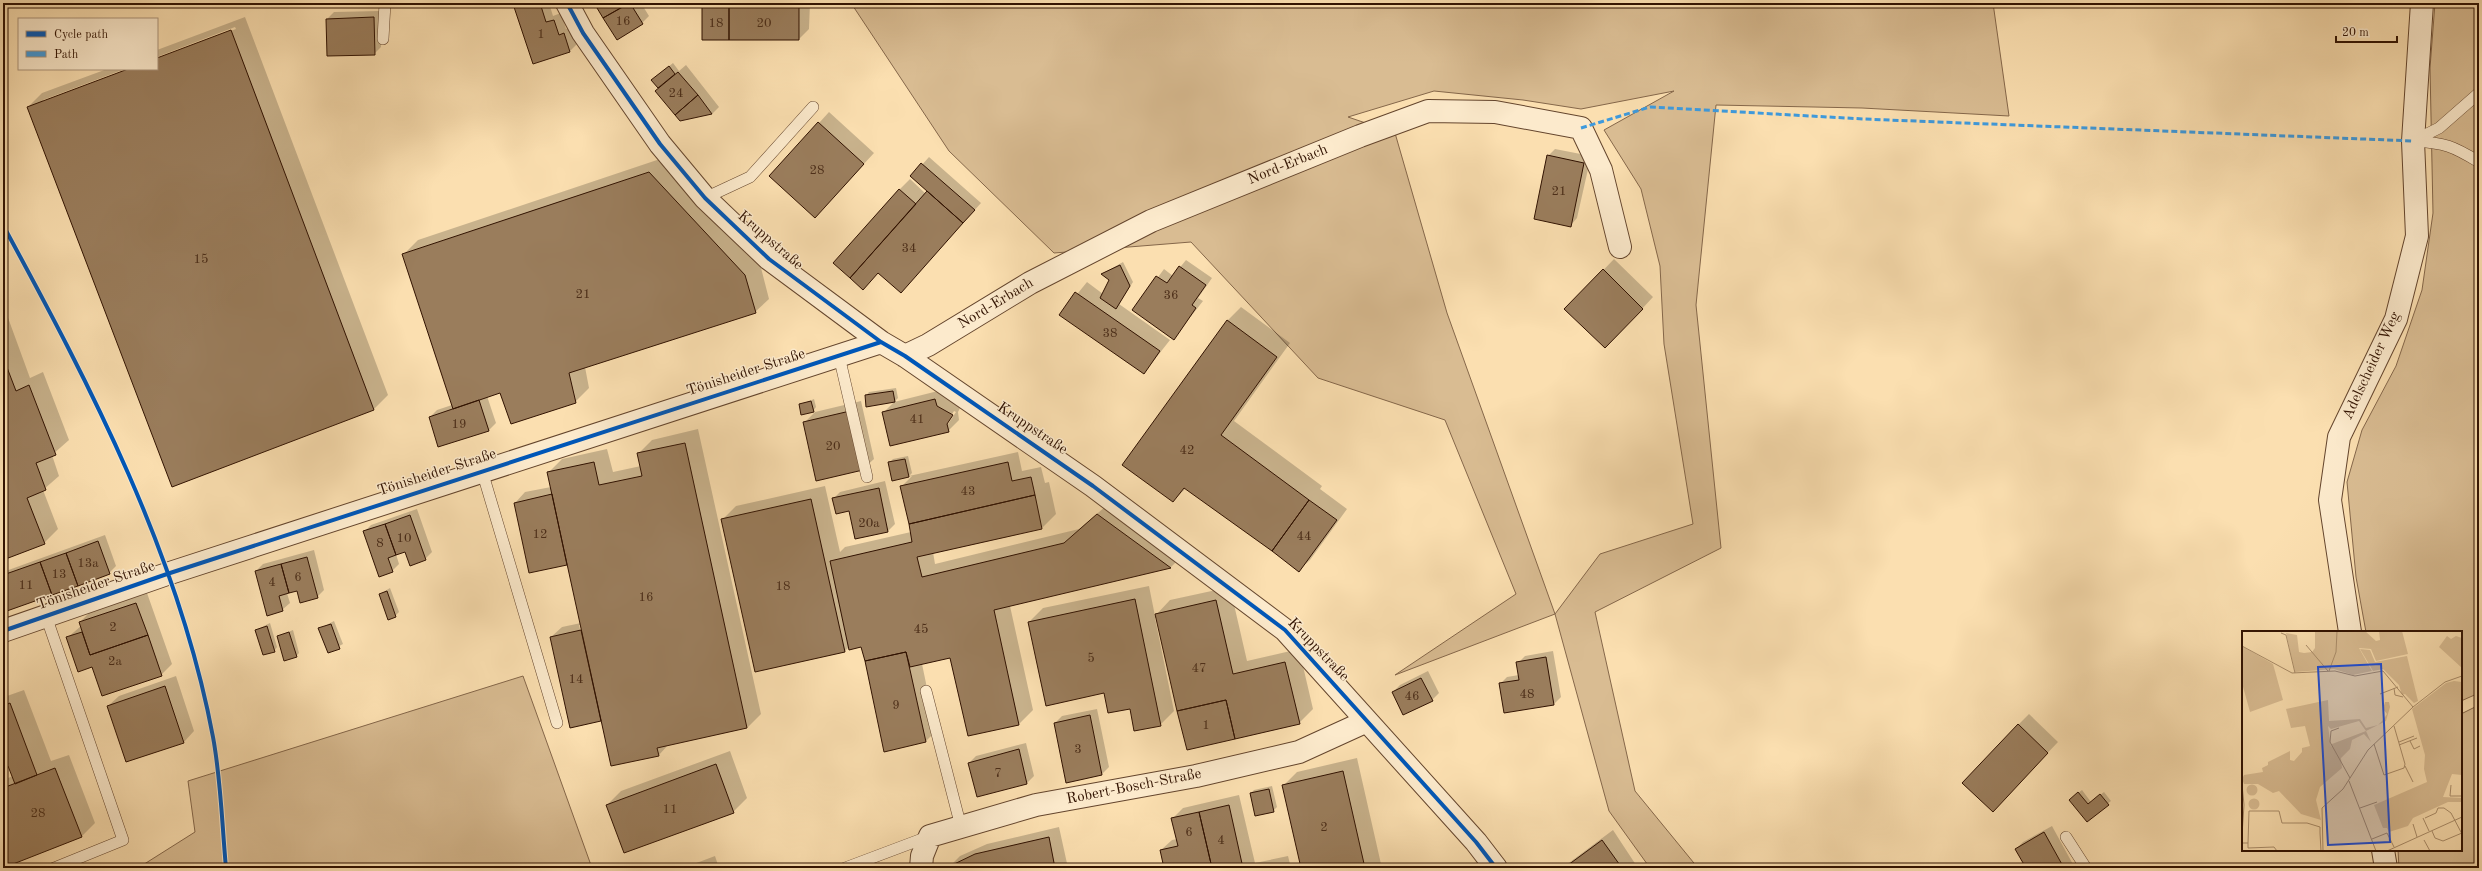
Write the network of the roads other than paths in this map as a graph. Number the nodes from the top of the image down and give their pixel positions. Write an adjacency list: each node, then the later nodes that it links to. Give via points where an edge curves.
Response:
1 (385, 3): 4 (lane)
2 (567, 3): 9 (street, Kruppstraße, via 583,33 656,138)
3 (2422, 3): 7 (street, Adelscheider Weg)
4 (383, 39)
5 (2479, 92): 7 (lane, via 2439,128)
6 (813, 107): 9 (lane, via 750,177)
7 (2413, 141): 8 (lane, via 2442,143); 18 (street, Adelscheider Weg, via 2416,236 2396,319 2339,437 2330,500)
8 (2479, 162)
9 (705, 198): 11 (street, Kruppstraße, via 769,259)
10 (1620, 246): 13 (street, Nord-Erbach, via 1601,170 1581,128 1495,112 1428,111 1150,221 1030,283 928,345)
11 (881, 342): 12 (street, Tönisheider Straße); 13 (street, Kruppstraße)
12 (839, 356): 14 (street, Tönisheider Straße); 15 (lane)
13 (905, 356): 20 (street, Kruppstraße, via 1093,486 1263,612 1285,630 1318,664)
14 (482, 471): 16 (street, Tönisheider Straße); 21 (lane)
15 (867, 477)
16 (46, 616): 17 (street, Tönisheider Straße); 26 (lane, via 123,840)
17 (3, 631)
18 (2350, 631)
19 (926, 691): 22 (lane)
20 (1367, 720): 22 (street, Robert-Bosch-Straße, via 1299,752 1196,776 1036,805); 29 (street, Kruppstraße, via 1476,842)
21 (557, 723)
22 (961, 827): 23 (street, Robert-Bosch-Straße)
23 (930, 836): 27 (lane); 28 (street, via 922,856)
24 (2066, 837): 30 (lane)
25 (2383, 851): 31 (street)
26 (54, 868)
27 (845, 868)
28 (921, 868)
29 (1496, 868)
30 (2086, 868)
31 (2386, 868)

